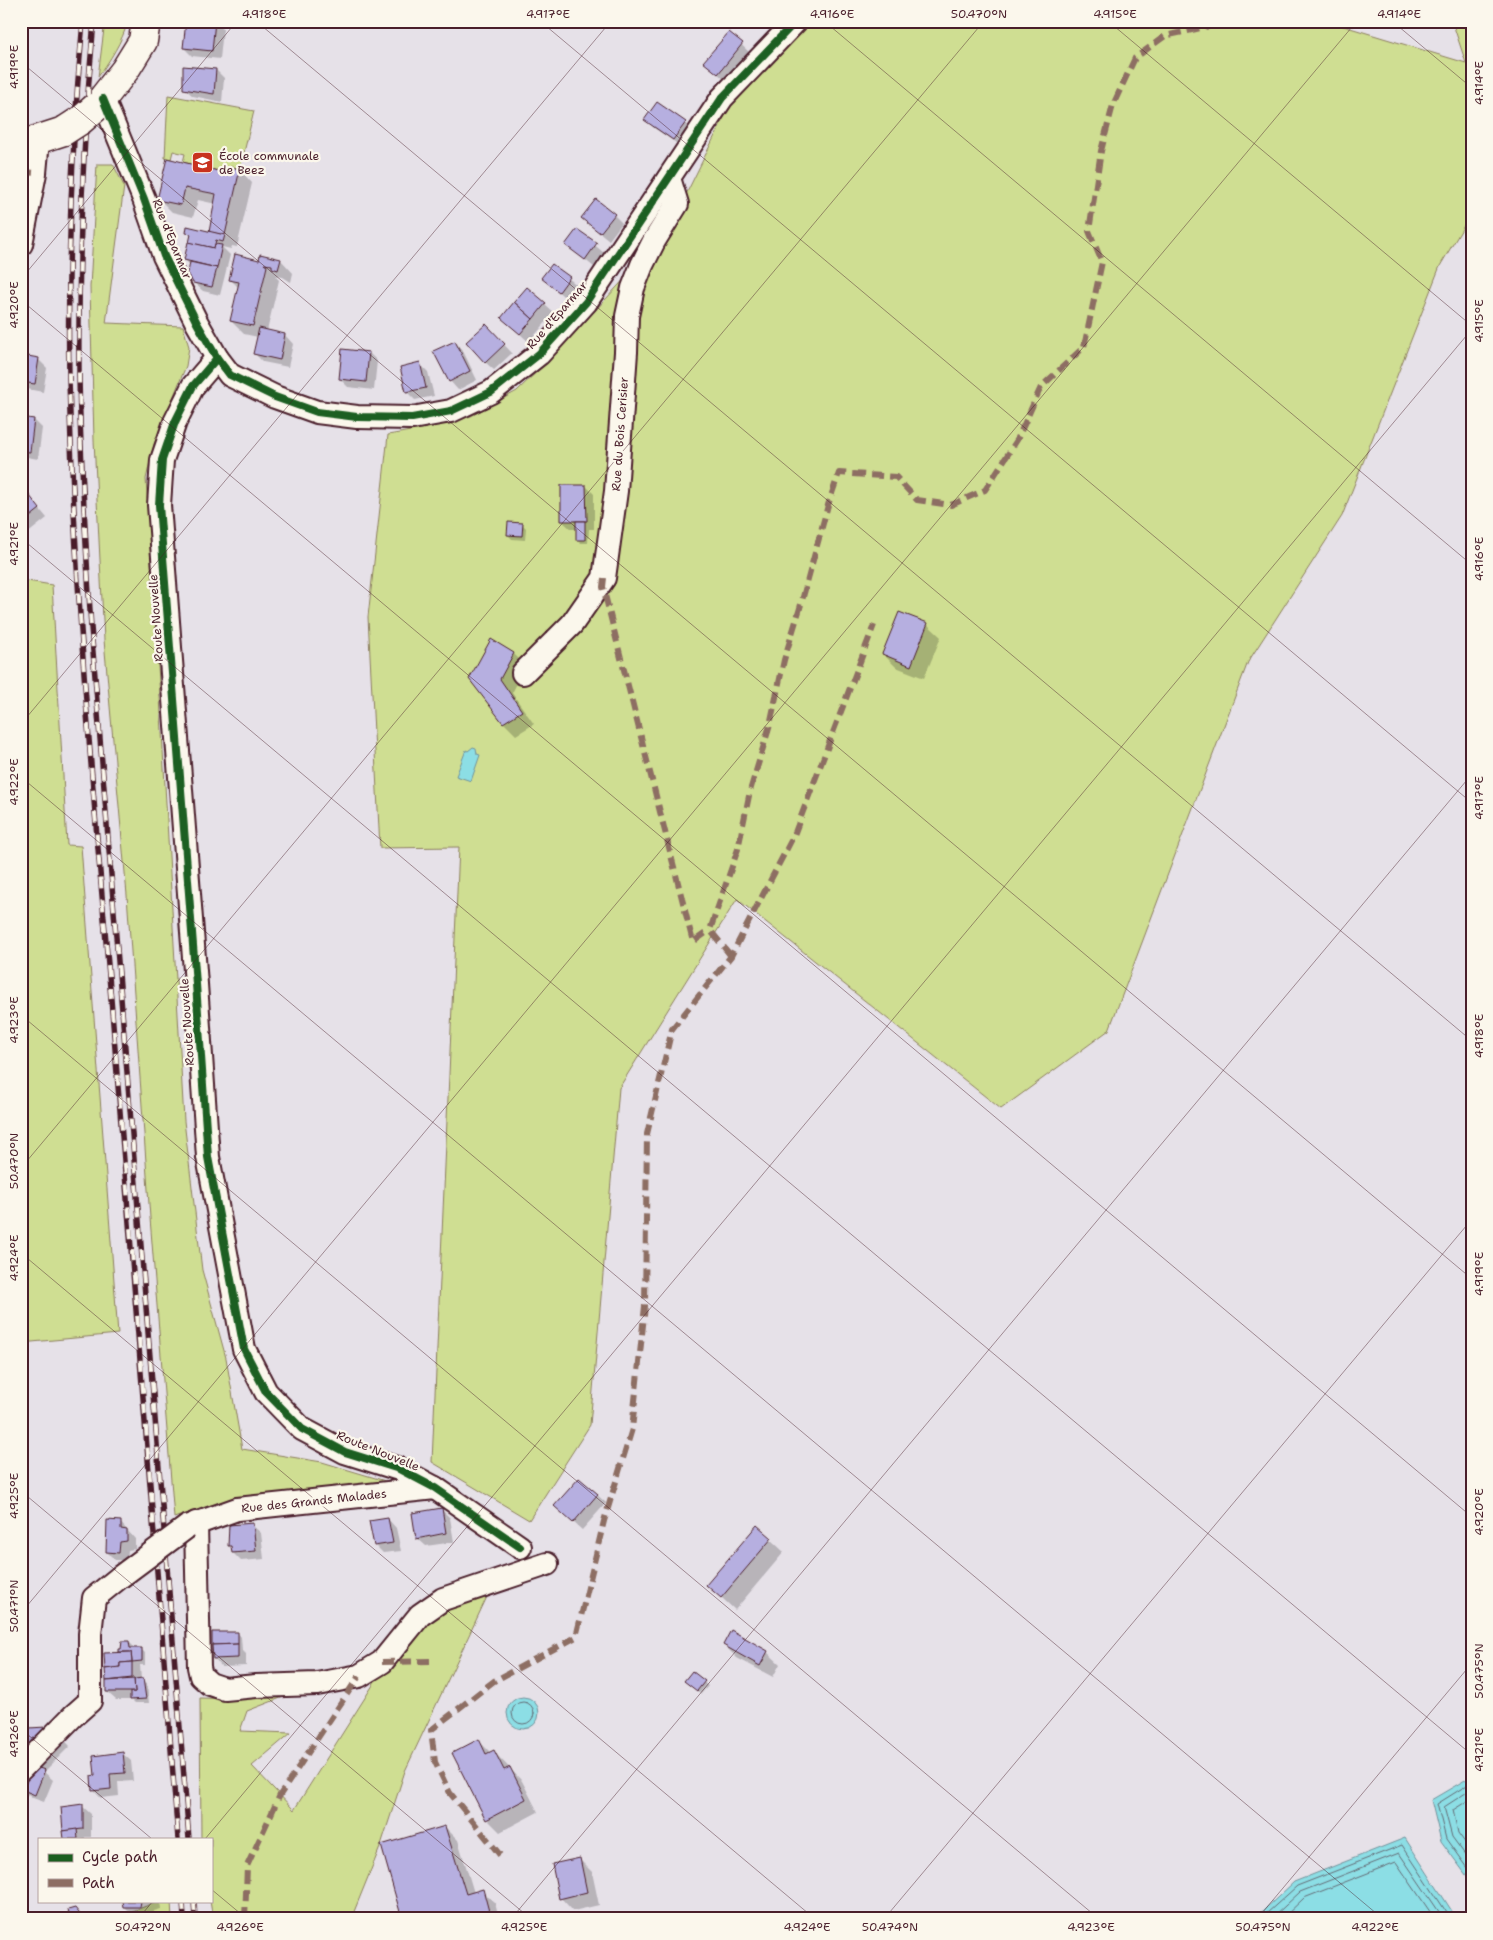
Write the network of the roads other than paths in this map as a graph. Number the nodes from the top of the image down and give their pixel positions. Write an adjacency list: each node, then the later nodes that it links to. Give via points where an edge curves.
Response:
1 (146, 21): 3 (main road, via 143,41)
2 (796, 21): 5 (street, Rue d'Eparmar, via 722,98)
3 (100, 103): 4 (main road, bridge, via 64,131); 7 (street, Rue d'Eparmar, via 144,199 164,256)
4 (30, 142): 6 (street, via 35,173)
5 (669, 178): 7 (street, Rue d'Eparmar, via 586,302 539,354 491,392 450,411 412,418 317,412 275,397 230,375); 8 (street, Rue du Bois Cerisier, via 677,204 642,265 627,316 616,491 604,578 572,624)
6 (21, 244)
7 (218, 358): 9 (street, Route Nouvelle, via 192,386 175,422 162,460 159,505 208,1157 244,1350 266,1392 302,1429 345,1452 399,1469)
8 (523, 673)
9 (435, 1488): 10 (street, Rue des Grands Malades, via 237,1509); 11 (street, Route Nouvelle)
10 (191, 1525): 12 (street, via 201,1676 210,1684 225,1689 317,1684 359,1676 382,1662 420,1614 443,1599); 13 (street, Rue des Grands Malades, bridge, via 94,1598 90,1634 90,1701)
11 (520, 1547)
12 (548, 1564)
13 (21, 1769)

